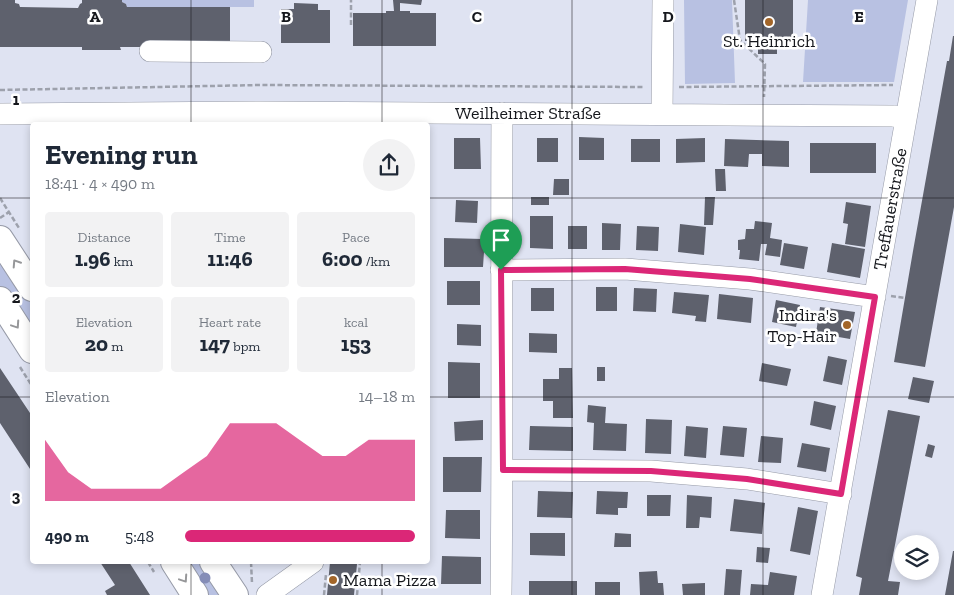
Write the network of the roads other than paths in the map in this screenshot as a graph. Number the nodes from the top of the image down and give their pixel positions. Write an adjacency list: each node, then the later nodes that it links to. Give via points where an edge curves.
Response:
1 (663, 0): 7 (street)
2 (928, 0): 8 (street, Treffauerstraße)
3 (150, 51): 4 (street)
4 (261, 52)
5 (502, 113): 7 (street, Weilheimer Straße); 10 (street, Weilheimer Straße); 12 (street)
6 (0, 114): 9 (street, Weilheimer Straße)
7 (662, 114): 8 (street, Weilheimer Straße)
8 (906, 118): 14 (street, Treffauerstraße)
9 (203, 119): 10 (street, Weilheimer Straße)
10 (404, 119)
11 (12, 237): 13 (main road, one-way to 11)
12 (501, 270): 14 (street, via 625,269 750,279); 17 (street)
13 (30, 283)
14 (882, 296): 18 (street, Treffauerstraße)
15 (0, 300): 16 (main road, one-way to 16)
16 (30, 347)
17 (503, 470): 18 (street, via 651,471 747,479); 24 (street)
18 (841, 494): 25 (street, Treffauerstraße)
19 (175, 564): 23 (main road, one-way to 23)
20 (216, 564): 22 (main road)
21 (320, 567): 22 (street)
22 (251, 592)
23 (195, 595)
24 (501, 595)
25 (822, 595)

